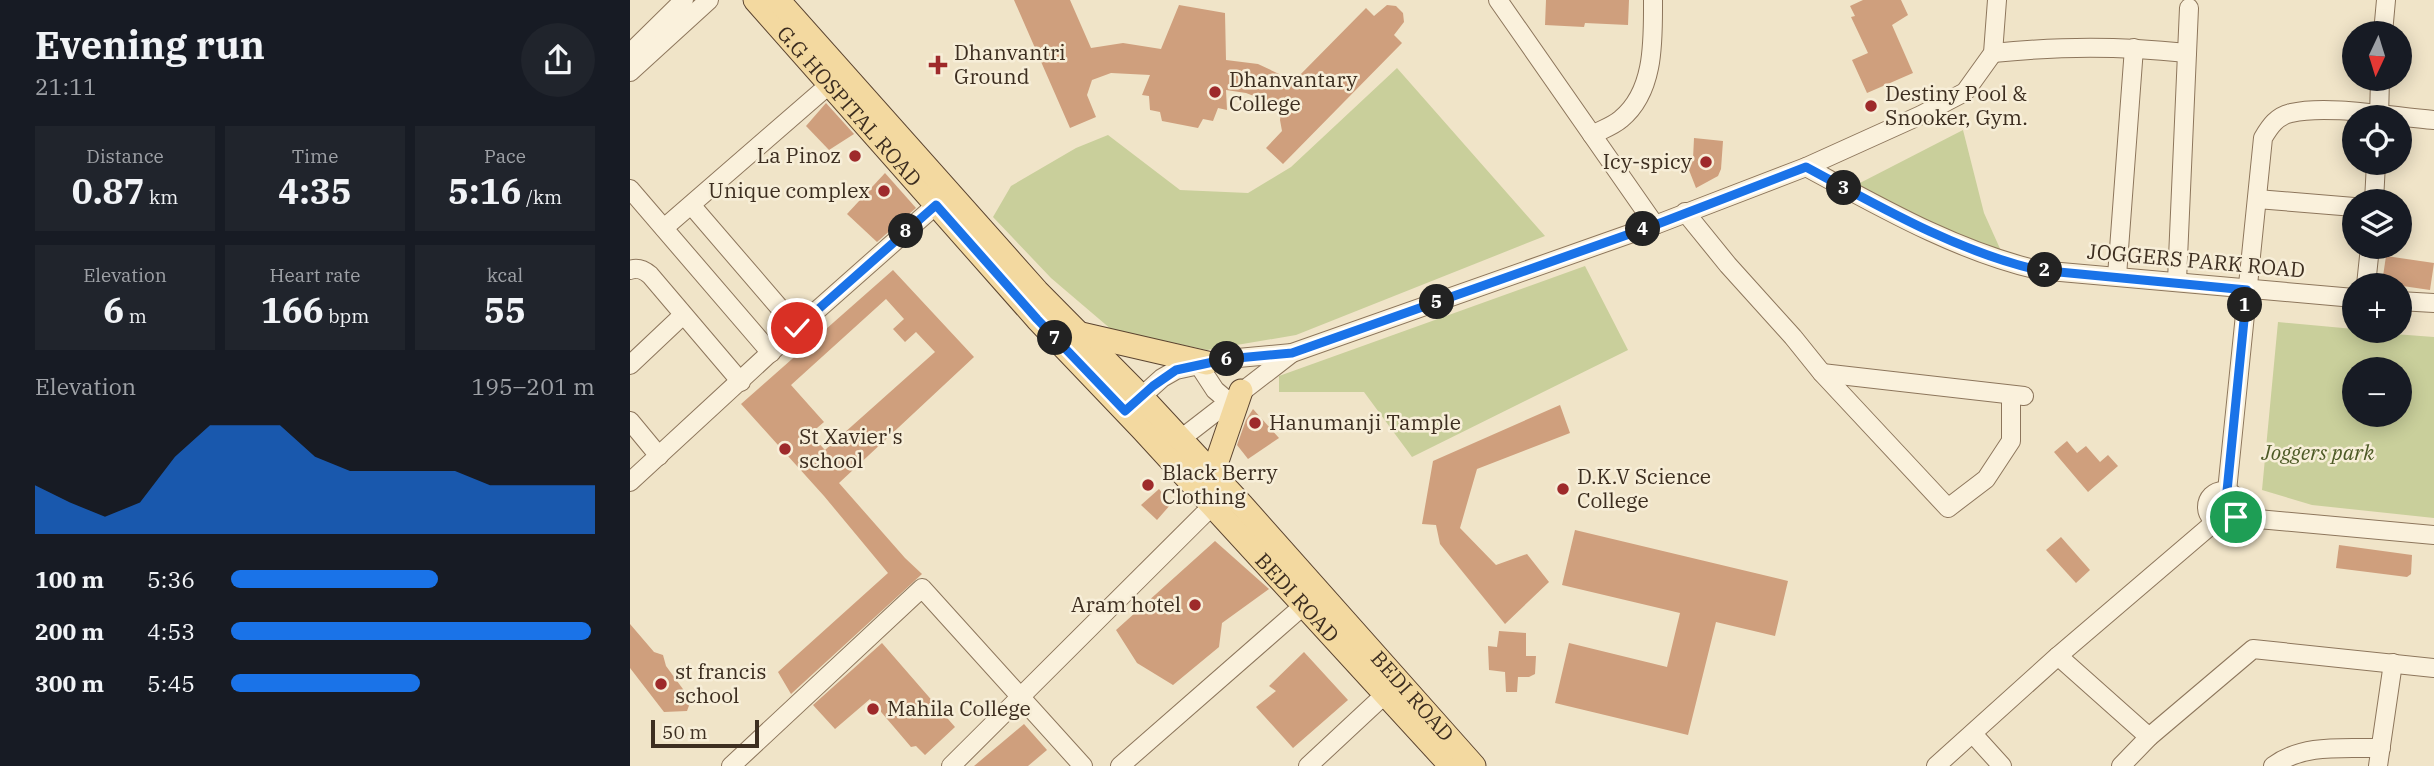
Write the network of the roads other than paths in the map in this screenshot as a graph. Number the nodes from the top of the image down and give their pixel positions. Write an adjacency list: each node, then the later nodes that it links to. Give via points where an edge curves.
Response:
1 (684, 0): 12 (street)
2 (709, 0): 15 (street)
3 (755, 0): 16 (main road, G.G HOSPITAL ROAD)
4 (778, 0): 39 (main road, G.G HOSPITAL ROAD)
5 (1498, 0): 20 (street)
6 (1653, 0): 20 (street, via 1652,50 1637,103 1620,120)
7 (1997, 0): 13 (street)
8 (2386, 0): 10 (street)
9 (2189, 8): 14 (street)
10 (2384, 21)
11 (2134, 48): 13 (street, via 2049,47); 14 (street); 31 (street)
12 (630, 53)
13 (1993, 53): 21 (street, via 1965,92)
14 (2188, 53): 32 (street)
15 (630, 72)
16 (830, 84): 24 (main road, G.G HOSPITAL ROAD); 25 (street)
17 (2342, 113): 23 (street, via 2289,113 2273,122 2263,138)
18 (2412, 118): 19 (street)
19 (2434, 120)
20 (1592, 135): 28 (street)
21 (1806, 167): 27 (street); 31 (street, JOGGERS PARK ROAD, via 1920,226 2006,262 2038,270)
22 (630, 189): 29 (street)
23 (2257, 199): 26 (street); 33 (street)
24 (936, 205): 38 (street); 47 (main road, G.G HOSPITAL ROAD, via 1037,319)
25 (692, 206): 29 (street); 38 (street)
26 (2342, 206)
27 (1685, 212): 28 (street); 44 (street)
28 (1655, 225): 41 (street)
29 (664, 228): 40 (street)
30 (630, 270): 37 (street, via 644,270)
31 (2117, 276): 32 (street, JOGGERS PARK ROAD)
32 (2177, 281): 33 (street, JOGGERS PARK ROAD)
33 (2247, 290): 34 (street, JOGGERS PARK ROAD); 54 (street)
34 (2342, 297)
35 (2412, 301): 36 (street)
36 (2434, 303)
37 (683, 315): 43 (street); 45 (street)
38 (797, 328): 40 (street)
39 (1077, 333): 42 (main road); 47 (main road, G.G HOSPITAL ROAD)
40 (771, 353): 45 (street)
41 (1292, 353): 42 (street); 46 (street)
42 (1203, 364): 46 (street, via 1215,390); 47 (street, via 1176,370)
43 (630, 365)
44 (1822, 373): 44 (street, via 1948,508 1986,479 2011,441 2018,396)
45 (740, 382): 51 (street)
46 (1234, 396): 50 (street); 52 (main road)
47 (1133, 403): 49 (main road, G.G HOSPITAL ROAD); 50 (main road, G.G HOSPITAL ROAD)
48 (630, 421): 51 (street)
49 (1142, 429): 50 (main road, BEDI ROAD)
50 (1172, 446): 52 (main road, BEDI ROAD); 55 (main road, BEDI ROAD)
51 (659, 456): 53 (street)
52 (1213, 473): 63 (main road, BEDI ROAD)
53 (630, 482)
54 (2227, 491): 56 (street, via 2238,501); 57 (street, via 2217,492 2208,503)
55 (1213, 505): 59 (main road, BEDI ROAD); 64 (street)
56 (2236, 517): 57 (street); 58 (street)
57 (2216, 521): 60 (street)
58 (2434, 534)
59 (1303, 606): 63 (main road, BEDI ROAD); 71 (street)
60 (2058, 656): 65 (street); 66 (street)
61 (2393, 663): 62 (street); 66 (street, via 2253,649); 67 (street)
62 (2434, 668)
63 (1392, 688): 72 (street); 73 (main road, BEDI ROAD); 74 (main road, BEDI ROAD)
64 (1021, 698): 68 (street, via 922,588); 69 (street); 70 (street)
65 (1973, 734): 75 (street); 76 (street)
66 (2149, 737): 77 (street)
67 (2380, 757): 78 (street, via 2318,749)
68 (732, 766)
69 (951, 766)
70 (1083, 766)
71 (1120, 766)
72 (1308, 766)
73 (1451, 766)
74 (1474, 766)
75 (1937, 766)
76 (2002, 766)
77 (2121, 766)
78 (2273, 766)

